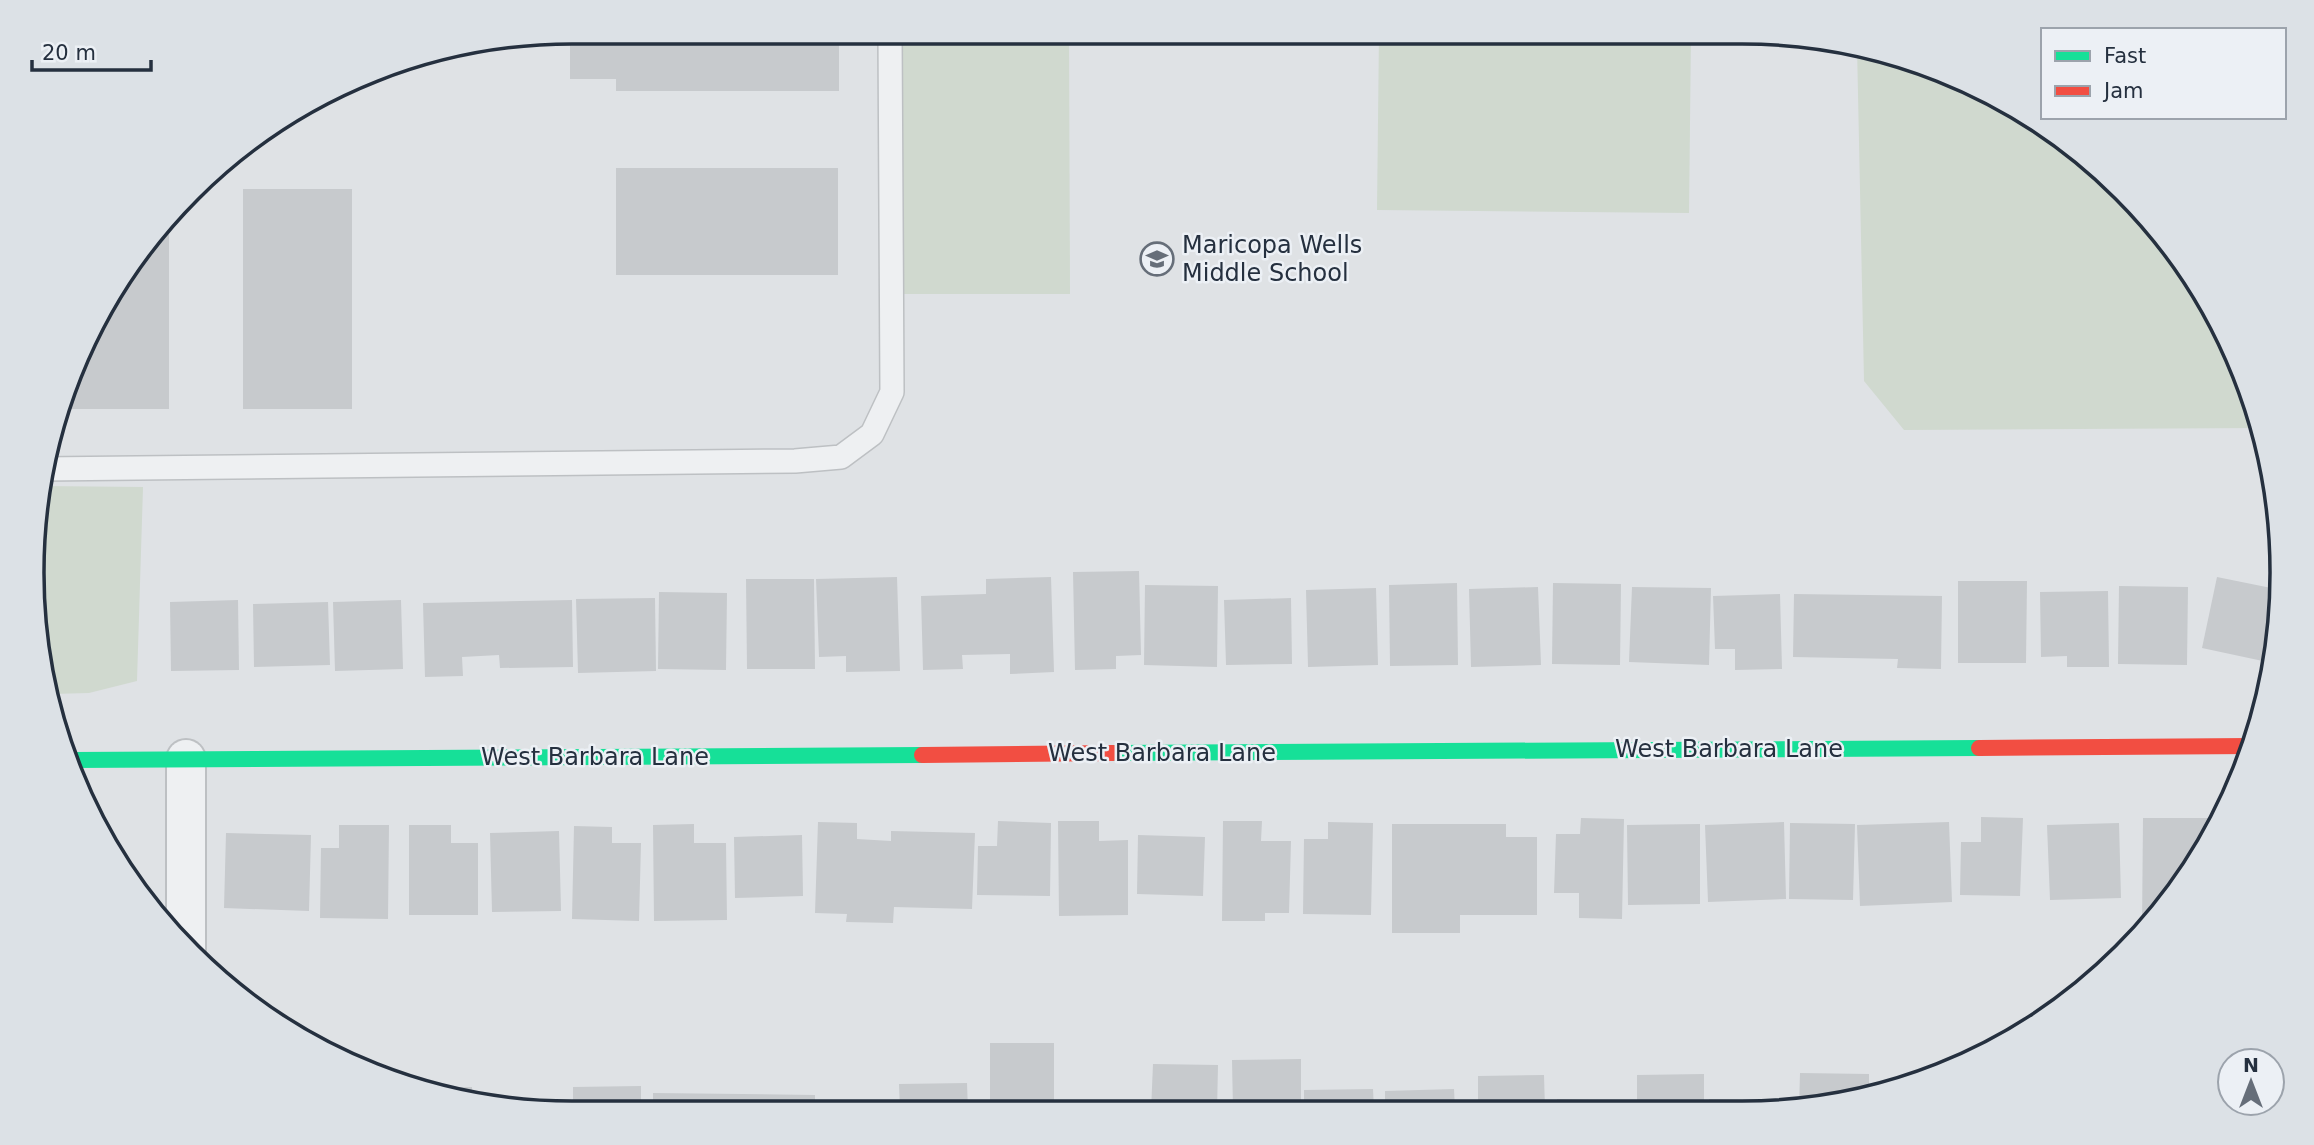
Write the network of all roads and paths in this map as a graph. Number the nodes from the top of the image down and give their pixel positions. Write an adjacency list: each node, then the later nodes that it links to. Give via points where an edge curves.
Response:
1 (890, 44): 2 (lane, via 892,392 872,434 841,457)
2 (54, 469)
3 (2241, 746): 4 (street, West Barbara Lane)
4 (186, 759): 5 (street, West Barbara Lane); 6 (street)
5 (79, 760)
6 (186, 932)

